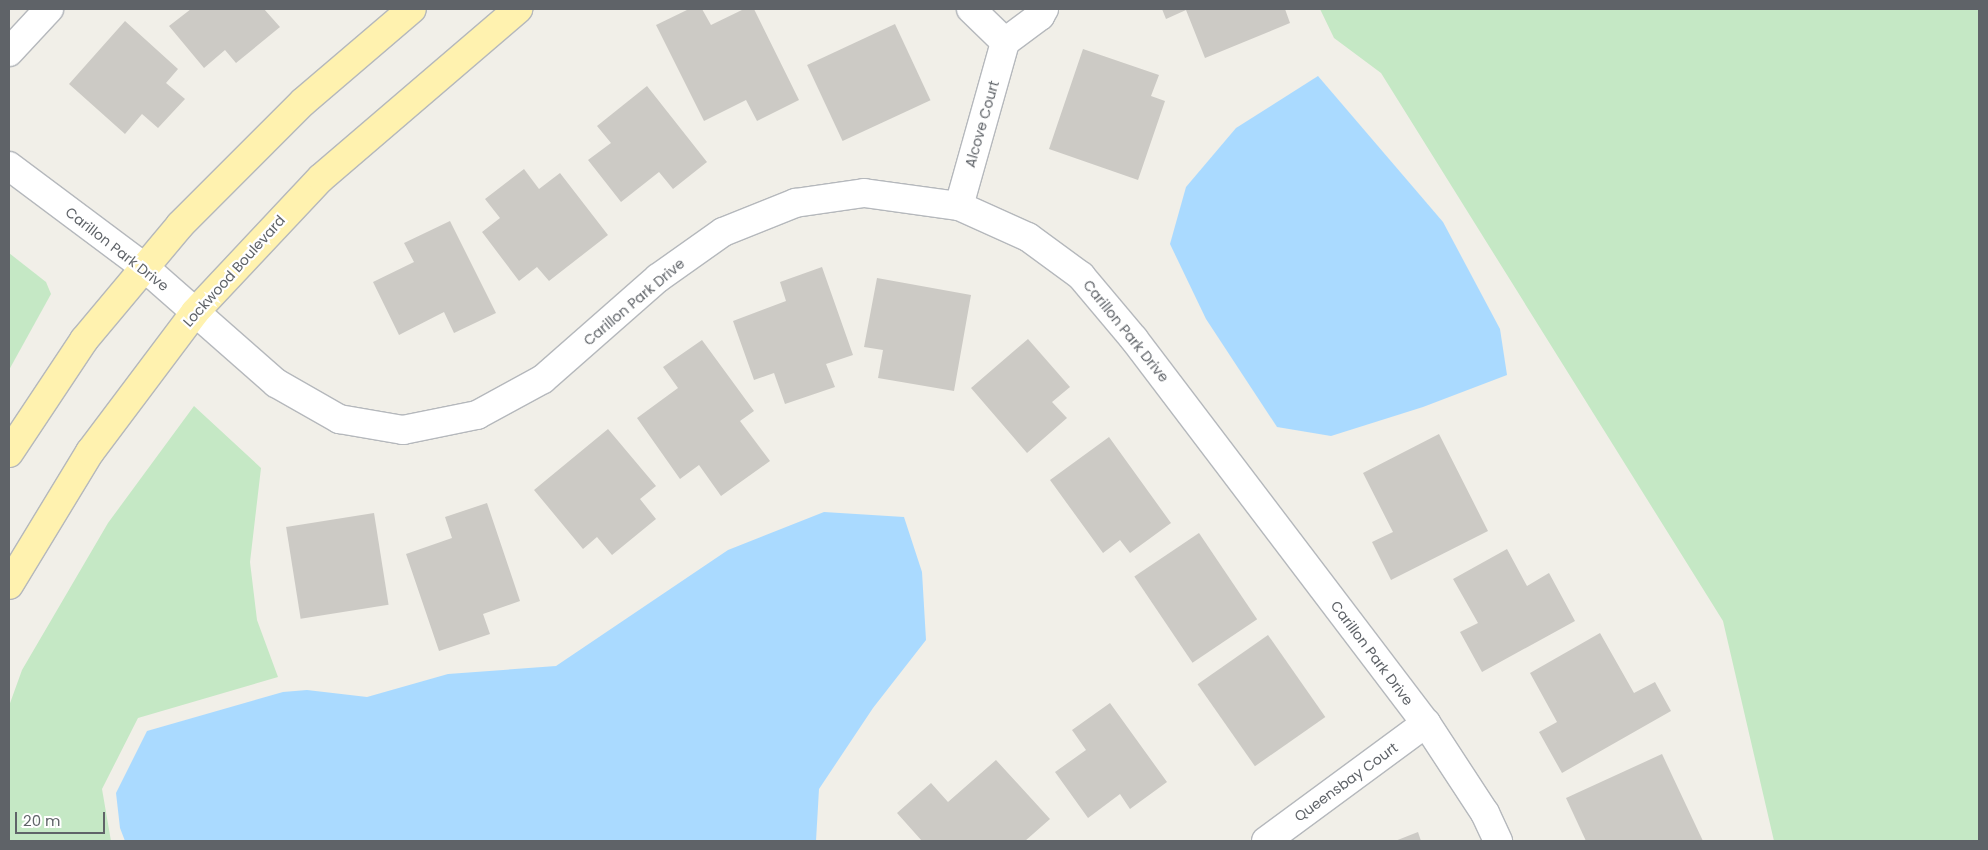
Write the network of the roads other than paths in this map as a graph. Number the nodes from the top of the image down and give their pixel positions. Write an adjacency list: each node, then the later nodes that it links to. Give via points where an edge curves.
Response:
1 (48, 9): 7 (street)
2 (412, 9): 10 (main road, via 303,102 180,225)
3 (518, 9): 11 (main road, Lockwood Boulevard, via 321,178)
4 (971, 9): 6 (street)
5 (1044, 9): 6 (street, via 1040,16)
6 (1005, 42): 9 (street, Alcove Court)
7 (9, 52)
8 (9, 166): 10 (street, Carillon Park Drive)
9 (959, 206): 11 (street, Carillon Park Drive, via 864,192 795,203 723,232 658,278 542,379 478,415 403,430 339,419 276,383); 14 (street, Carillon Park Drive, via 1028,237 1081,276 1134,339)
10 (144, 267): 11 (street, Carillon Park Drive); 12 (main road, via 84,340)
11 (195, 312): 13 (main road, Lockwood Boulevard, via 90,452)
12 (9, 453)
13 (9, 585)
14 (1426, 723): 15 (street, Queensbay Court); 16 (street, Carillon Park Drive, via 1485,813)
15 (1266, 841)
16 (1498, 841)

